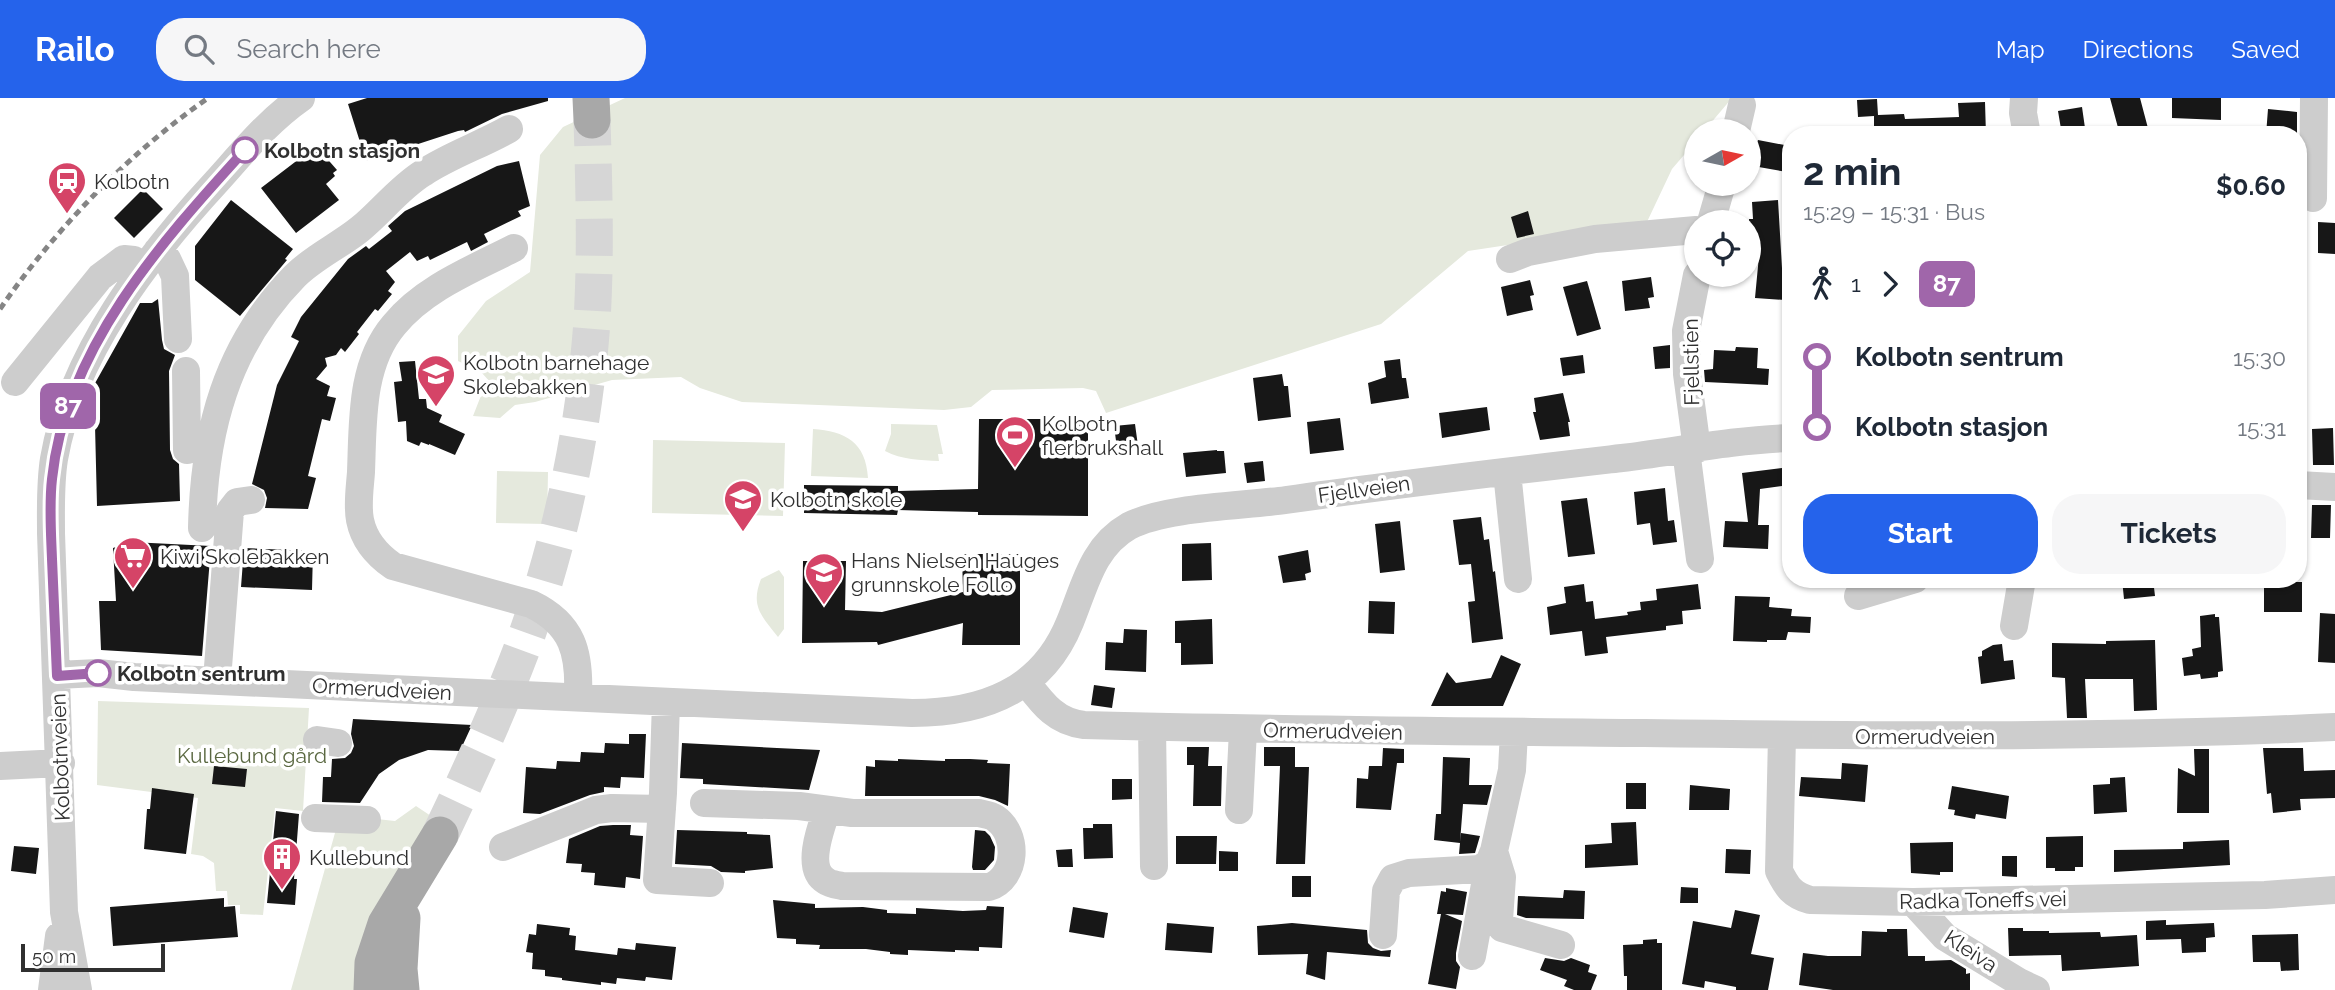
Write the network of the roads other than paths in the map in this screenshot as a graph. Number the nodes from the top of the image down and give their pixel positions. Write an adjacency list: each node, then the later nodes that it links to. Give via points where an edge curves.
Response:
1 (301, 98): 9 (street, Kolbotnveien, via 261,131)
2 (2024, 98): 4 (street)
3 (2314, 98): 6 (street)
4 (2025, 126)
5 (509, 129): 15 (street, via 418,177 357,232 296,275 235,358)
6 (2315, 198)
7 (1684, 231): 10 (street, via 1595,239)
8 (514, 248): 34 (street, via 437,289 402,315 385,336 363,416 359,518 372,547 394,566 531,604 549,615 571,638 579,666)
9 (151, 259): 12 (street, via 167,259 175,276); 14 (street, via 124,259 108,270); 31 (street, Kolbotnveien, via 100,337 74,391 59,437 51,494)
10 (1510, 259)
11 (1695, 287): 19 (street, Fjellstien, via 1686,323)
12 (178, 340)
13 (186, 370): 16 (street)
14 (15, 382)
15 (216, 411): 16 (street); 24 (street)
16 (187, 412): 18 (street)
17 (1782, 439): 19 (street, Fjellveien)
18 (187, 450)
19 (1691, 450): 20 (street, Fjellveien); 25 (street, Fjellstien)
20 (1507, 471): 26 (street); 33 (street, Fjellveien, via 1200,510 1133,524 1107,542 1098,555 1061,640)
21 (2307, 485): 22 (street)
22 (2335, 487)
23 (251, 500): 32 (street, via 237,502 230,511)
24 (202, 528)
25 (1700, 559)
26 (1518, 579)
27 (1885, 588): 29 (street)
28 (2020, 588): 30 (street)
29 (1858, 596)
30 (2014, 626)
31 (57, 676): 32 (street, Ormerudveien, via 98,673); 41 (street, Kolbotnveien)
32 (217, 680): 34 (street, Ormerudveien)
33 (1027, 683): 35 (street, Ormerudveien, via 981,705 940,713); 36 (street, Ormerudveien, via 1049,711 1067,722)
34 (578, 697): 35 (street, Ormerudveien)
35 (666, 702): 43 (street)
36 (1152, 727): 38 (street, Ormerudveien); 52 (street)
37 (2335, 727): 40 (street, Ormerudveien, via 2062,736)
38 (1243, 730): 39 (street, Ormerudveien); 46 (street)
39 (1514, 732): 40 (street, Ormerudveien); 51 (street, via 1513,761)
40 (1782, 736): 56 (street, Radka Toneffs vei, via 1779,871 1786,886 1796,896 1810,900)
41 (61, 763): 42 (street); 57 (street, Kolbotnveien)
42 (0, 766)
43 (668, 798): 50 (street, via 596,810); 53 (street, via 656,880)
44 (704, 803): 45 (street)
45 (827, 810): 45 (street, via 815,855 819,875 842,886 989,887 998,884 1010,866 1008,836 994,817)
46 (1239, 810)
47 (315, 818): 48 (street)
48 (367, 820)
49 (440, 835): 55 (main road)
50 (503, 847)
51 (1491, 857): 58 (street, via 1480,869 1393,878 1386,891); 59 (street, via 1502,877 1502,929); 60 (street)
52 (1154, 866)
53 (710, 883)
54 (2335, 890): 56 (street, Radka Toneffs vei)
55 (403, 897): 63 (main road, via 386,924 373,962); 64 (main road)
56 (1913, 902): 65 (street, Kleiva, via 1945,936)
57 (64, 912): 61 (street, Kolbotnveien); 62 (street, Kolbotnveien)
58 (1383, 935)
59 (1561, 945)
60 (1472, 956)
61 (52, 990)
62 (78, 990)
63 (372, 990)
64 (401, 990)
65 (2036, 990)

